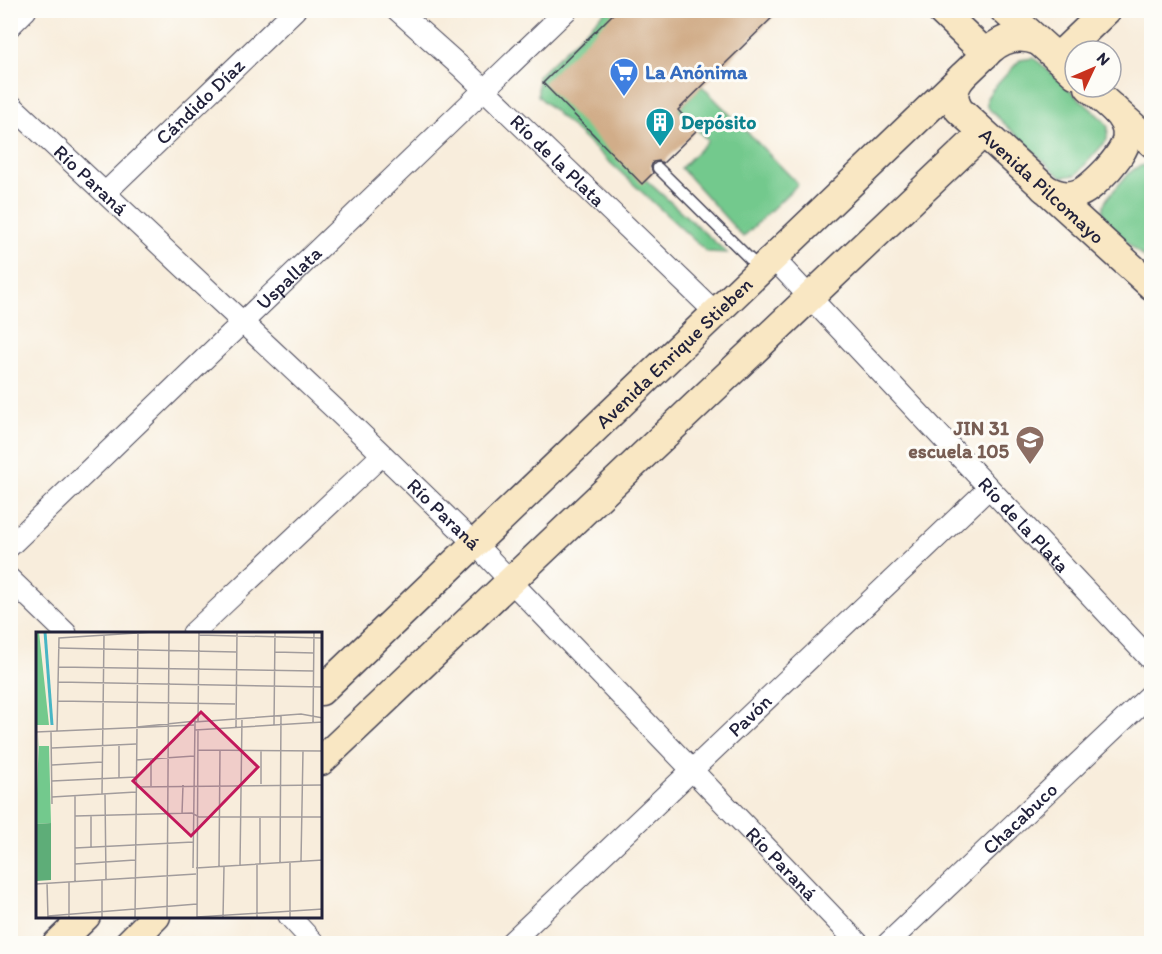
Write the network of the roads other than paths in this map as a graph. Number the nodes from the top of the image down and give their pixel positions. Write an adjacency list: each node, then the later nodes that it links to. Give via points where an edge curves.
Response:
1 (26, 10): 8 (street)
2 (295, 10): 20 (street, Cándido Díaz)
3 (397, 10): 12 (street, Río de la Plata)
4 (567, 10): 12 (street, Uspallata)
5 (940, 10): 9 (main road)
6 (1004, 10): 10 (main road)
7 (1107, 10): 10 (main road)
8 (10, 26)
9 (986, 54): 10 (main road, Avenida Enrique Stieben, via 1006,39 1025,37); 11 (main road, Avenida Enrique Stieben)
10 (1057, 58)
11 (962, 77): 16 (main road, Avenida Pilcomayo, via 954,90 954,101); 21 (main road, Avenida Enrique Stieben)
12 (485, 90): 24 (street, Río de la Plata); 25 (street, Uspallata)
13 (1103, 99): 15 (main road)
14 (10, 104): 20 (street, Río Paraná)
15 (1114, 109): 17 (main road); 19 (main road, via 1125,123 1124,148 1094,184 1079,194 1060,195)
16 (983, 133): 19 (main road, Avenida Pilcomayo); 23 (main road)
17 (1152, 143)
18 (658, 168): 21 (lane, via 735,245)
19 (1042, 186): 22 (main road, Avenida Pilcomayo)
20 (105, 193): 25 (street, Río Paraná)
21 (767, 264): 23 (street, Río de la Plata); 24 (main road, Avenida Enrique Stieben)
22 (1152, 286)
23 (810, 297): 27 (street, Río de la Plata); 31 (main road)
24 (716, 313): 28 (main road, Avenida Enrique Stieben)
25 (243, 322): 26 (street, Río Paraná); 29 (street, Uspallata)
26 (382, 455): 28 (street, Río Paraná); 33 (street)
27 (989, 488): 34 (street, Río de la Plata); 38 (street, Pavón)
28 (475, 544): 31 (street, Río Paraná); 35 (main road, Avenida Enrique Stieben)
29 (10, 546)
30 (10, 579): 32 (street)
31 (511, 581): 37 (main road); 38 (street, Río Paraná)
32 (65, 632)
33 (194, 632)
34 (1152, 661)
35 (322, 690)
36 (1152, 693): 47 (street, Chacabuco)
37 (322, 759)
38 (692, 770): 45 (street, Pavón); 46 (street, Río Paraná)
39 (84, 918): 42 (main road)
40 (154, 918): 43 (main road)
41 (291, 918): 44 (street)
42 (57, 944)
43 (128, 944)
44 (315, 944)
45 (509, 944)
46 (859, 944)
47 (887, 944)

